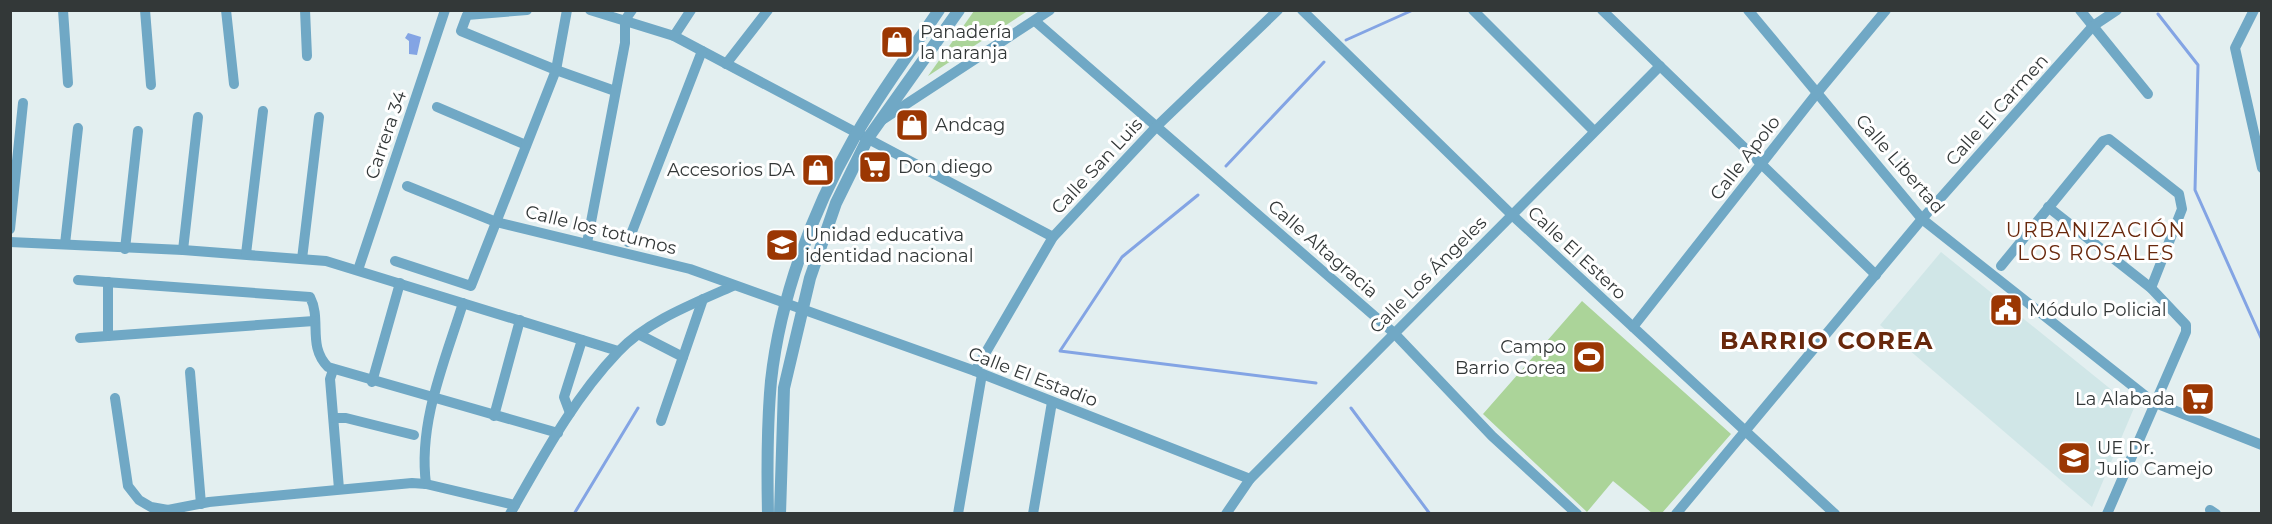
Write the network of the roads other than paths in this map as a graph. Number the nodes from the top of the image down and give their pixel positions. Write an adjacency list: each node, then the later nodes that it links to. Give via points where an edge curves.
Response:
1 (63, 10): 33 (street)
2 (145, 10): 35 (street)
3 (226, 10): 34 (street)
4 (305, 10): 29 (street)
5 (445, 10): 70 (street, Carrera 34)
6 (527, 10): 32 (street, via 467,15 461,31)
7 (567, 10): 32 (street)
8 (590, 10): 24 (street)
9 (691, 10): 27 (street)
10 (768, 10): 30 (street)
11 (939, 10): 49 (street)
12 (959, 10): 44 (street)
13 (1050, 10): 25 (street)
14 (1278, 10): 45 (street, Calle San Luis)
15 (1302, 10): 55 (street, Calle El Estero)
16 (1473, 10): 48 (street)
17 (1602, 10): 31 (street)
18 (1748, 10): 37 (street, Calle Libertad)
19 (1886, 10): 37 (street, Calle Apolo)
20 (2080, 10): 26 (street)
21 (2117, 10): 26 (street, Calle El Carmen)
22 (2255, 10): 23 (street); 52 (street, via 2235,48)
23 (2262, 13)
24 (629, 15): 27 (street); 36 (street)
25 (1035, 21): 44 (street); 45 (street, Calle Altagracia)
26 (2093, 26): 38 (street); 56 (street, Calle El Carmen)
27 (674, 36): 28 (street)
28 (702, 51): 30 (street); 61 (street)
29 (308, 56)
30 (726, 64): 49 (street)
31 (1660, 66): 48 (street, Calle Los Ángeles); 51 (street)
32 (556, 70): 36 (street); 50 (street)
33 (68, 83)
34 (234, 84)
35 (151, 85)
36 (615, 91): 62 (street)
37 (1817, 93): 51 (street, Calle Apolo); 56 (street, Calle Libertad)
38 (2148, 94)
39 (23, 103): 58 (street)
40 (437, 107): 50 (street)
41 (263, 111): 66 (street)
42 (198, 117): 65 (street)
43 (319, 117): 67 (street)
44 (879, 122): 49 (street)
45 (1157, 126): 59 (street, Calle San Luis); 84 (street, Calle Altagracia)
46 (78, 128): 63 (street)
47 (138, 131): 64 (street)
48 (1594, 131): 55 (street, Calle Los Ángeles)
49 (862, 135): 59 (street); 79 (street, via 824,195); 80 (street)
50 (526, 145): 57 (street)
51 (1762, 163): 71 (street); 83 (street, Calle Apolo)
52 (2262, 168)
53 (407, 186): 57 (street, Calle los totumos)
54 (2048, 207): 69 (street); 76 (street); 76 (street, via 2106,139 2179,194 2182,209)
55 (1511, 214): 83 (street, Calle El Estero); 84 (street, Calle Los Ángeles)
56 (1922, 219): 71 (street, Calle El Carmen); 98 (street, Calle Libertad)
57 (496, 222): 62 (street, Calle los totumos); 68 (street, via 471,286)
58 (10, 229)
59 (1053, 237): 93 (street, Calle San Luis)
60 (10, 242): 63 (street)
61 (628, 242)
62 (587, 243): 75 (street, Calle los totumos, via 690,269)
63 (65, 244): 64 (street)
64 (125, 249): 65 (street)
65 (183, 250): 66 (street)
66 (246, 254): 67 (street)
67 (302, 259): 70 (street)
68 (395, 261)
69 (2001, 266)
70 (358, 270): 74 (street)
71 (1876, 275): 103 (street, Calle El Carmen)
72 (78, 280): 73 (street)
73 (108, 282): 82 (street, via 307,296 312,299); 86 (street)
74 (400, 283): 78 (street); 94 (street)
75 (733, 286): 77 (street); 79 (street, Calle los totumos)
76 (2151, 288): 98 (street, via 2186,325)
77 (703, 299): 85 (street); 90 (street)
78 (463, 303): 81 (street); 96 (street)
79 (787, 305): 80 (street, Calle El Estadio); 112 (street, via 771,381)
80 (802, 309): 93 (street, Calle El Estadio); 113 (street, via 784,388)
81 (520, 320): 88 (street); 100 (street)
82 (314, 321): 86 (street); 91 (street, via 320,360)
83 (1633, 327): 103 (street, Calle El Estero)
84 (1394, 333): 107 (street, Calle Los Ángeles); 117 (street, Calle Altagracia, via 1492,436)
85 (640, 335): 89 (street); 90 (street)
86 (108, 336): 87 (street)
87 (80, 338)
88 (582, 340): 89 (street); 99 (street, via 564,397)
89 (618, 351): 99 (street)
90 (683, 357): 102 (street)
91 (333, 370): 94 (street); 101 (street)
92 (190, 372): 110 (street)
93 (979, 372): 97 (street, Calle El Estadio); 114 (street, Calle San Luis)
94 (372, 382): 96 (street)
95 (115, 398): 110 (street, via 128,486 134,495 151,507)
96 (434, 399): 100 (street); 108 (street, via 427,430)
97 (1052, 402): 107 (street, Calle El Estadio); 115 (street)
98 (2153, 402): 106 (street, Calle Libertad); 120 (street)
99 (570, 413): 104 (street)
100 (494, 416): 104 (street)
101 (333, 418): 105 (street); 109 (street)
102 (661, 421)
103 (1747, 431): 118 (street, Calle El Carmen); 119 (street, Calle El Estero)
104 (558, 433): 111 (street)
105 (414, 435)
106 (2262, 445)
107 (1250, 478): 116 (street, Calle Los Ángeles)
108 (426, 484): 109 (street); 111 (street)
109 (339, 489): 110 (street)
110 (201, 504)
111 (512, 509)
112 (768, 513)
113 (780, 513)
114 (958, 513)
115 (1033, 513)
116 (1226, 513)
117 (1577, 513)
118 (1676, 513)
119 (1835, 513)
120 (2106, 513)

